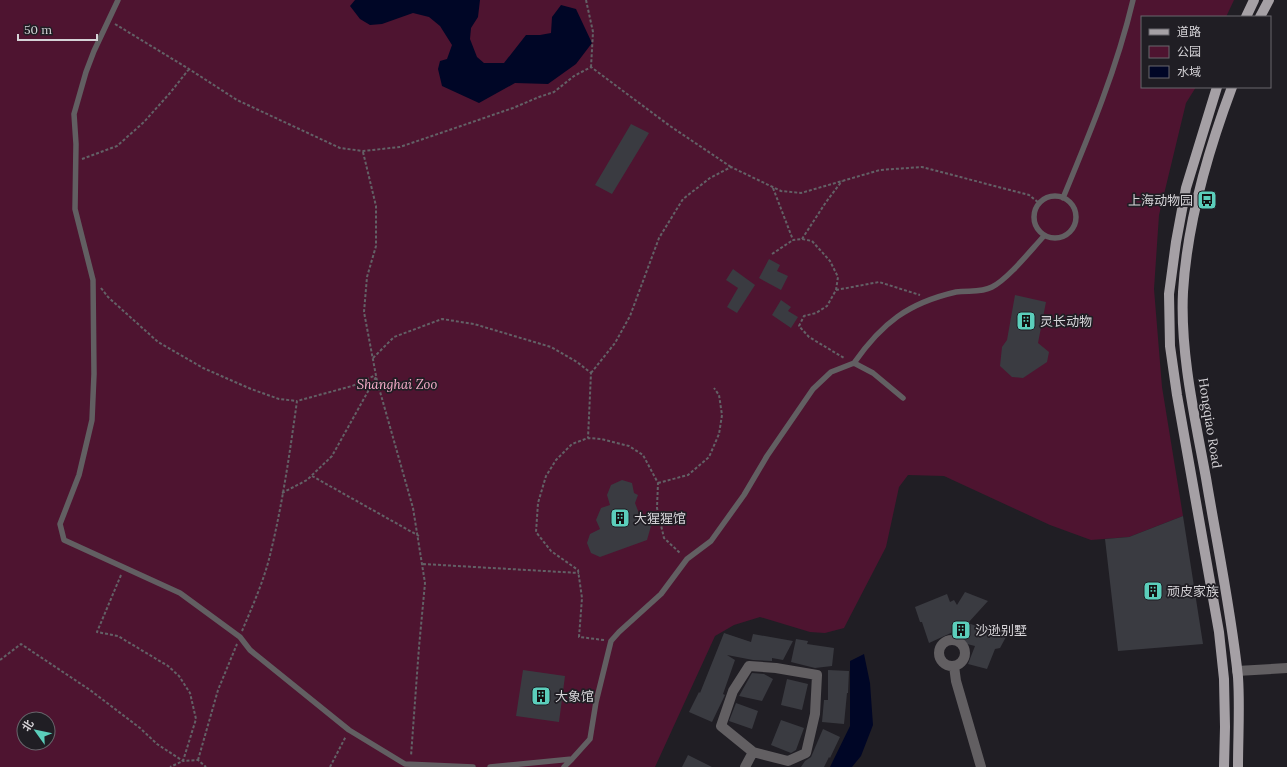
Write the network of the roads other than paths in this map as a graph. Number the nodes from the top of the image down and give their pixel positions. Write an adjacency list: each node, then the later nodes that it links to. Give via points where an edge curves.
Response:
1 (118, 0): 18 (lane, via 86,72 74,114 75,209 93,280 94,374 92,420 79,475 60,524 64,540 180,593 240,637 250,650 349,730 405,764)
2 (1133, 0): 9 (lane, via 1125,34 1099,110)
3 (1254, 0): 5 (main road)
4 (1269, 0): 6 (main road)
5 (1246, 16)
6 (1261, 16)
7 (1217, 88): 23 (main road, Hongqiao Road, via 1186,188 1169,294 1170,346 1177,394 1219,632 1224,679)
8 (1232, 88): 15 (main road, Hongqiao Road, via 1213,142 1197,201 1188,242 1183,293 1190,390)
9 (1063, 198): 10 (lane, via 1048,197 1036,207 1033,218 1036,228); 10 (lane, via 1075,211 1073,227 1061,238)
10 (1044, 236): 11 (lane, via 1004,279 992,288 958,292 930,299 906,310 889,322)
11 (854, 363): 12 (lane, via 873,373); 17 (lane, via 831,372 813,389 711,541 687,559 661,594 611,641 590,739)
12 (903, 398)
13 (954, 666): 22 (street)
14 (1287, 668): 15 (street)
15 (1237, 671): 24 (main road, Hongqiao Road)
16 (753, 752): 16 (street, via 788,761 806,753 815,714 817,675 749,666 733,691 721,726); 21 (street)
17 (572, 759): 19 (lane); 20 (lane)
18 (474, 767)
19 (490, 767)
20 (564, 767)
21 (745, 767)
22 (981, 767)
23 (1224, 767)
24 (1238, 767)

